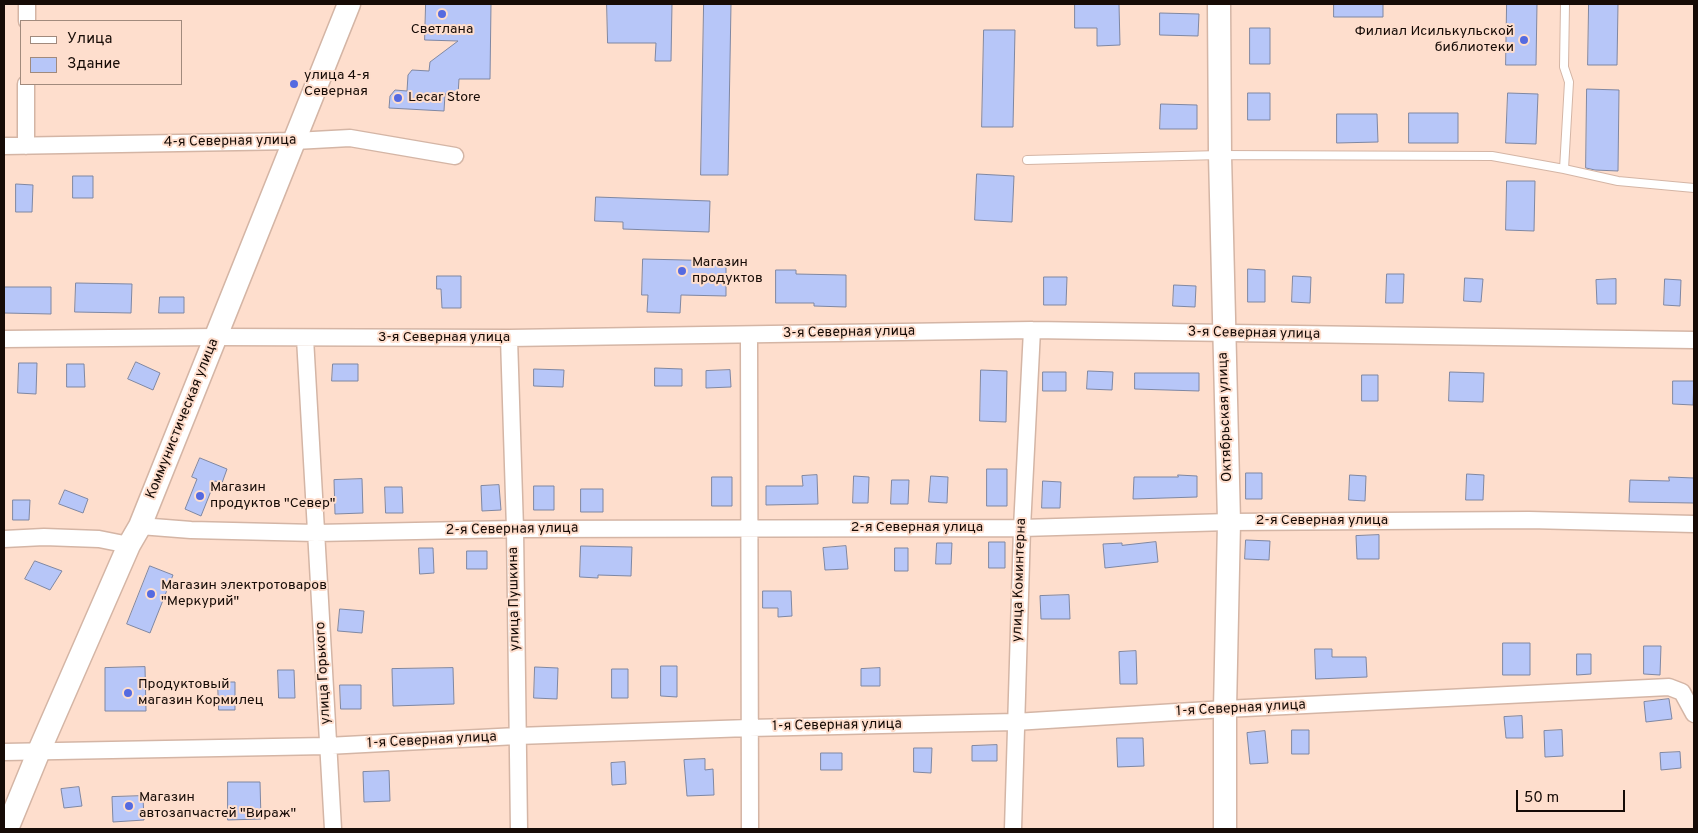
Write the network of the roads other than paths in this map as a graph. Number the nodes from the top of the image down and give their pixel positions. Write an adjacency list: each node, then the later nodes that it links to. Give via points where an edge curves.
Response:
1 (27, 4): 5 (street)
2 (350, 4): 7 (street, Коммунистическая улица)
3 (1219, 4): 10 (street, Октябрьская улица)
4 (1565, 4): 13 (lane, via 1564,68 1569,82)
5 (27, 20)
6 (26, 85): 9 (street)
7 (295, 141): 9 (street, 4-я Северная улица); 11 (street, 4-я Северная улица, via 350,138); 18 (street, Коммунистическая улица)
8 (4, 146): 9 (street, 4-я Северная улица)
9 (26, 146)
10 (1220, 155): 12 (lane); 13 (lane, via 1492,156); 16 (street, Октябрьская улица)
11 (455, 156)
12 (1027, 160)
13 (1564, 169): 14 (lane, via 1618,181)
14 (1694, 188)
15 (1032, 330): 16 (street, 3-я Северная улица); 17 (street, 3-я Северная улица); 26 (street, улица Коминтерна)
16 (1224, 333): 22 (street, 3-я Северная улица); 23 (street, Октябрьская улица)
17 (749, 334): 20 (street, 3-я Северная улица); 25 (street)
18 (217, 337): 19 (street, 3-я Северная улица); 21 (street, 3-я Северная улица); 29 (street, Коммунистическая улица)
19 (305, 338): 20 (street, 3-я Северная улица); 28 (street, улица Горького)
20 (509, 338): 27 (street, улица Пушкина)
21 (4, 339)
22 (1694, 340)
23 (1229, 522): 24 (street, 2-я Северная улица, via 1530,520); 26 (street, 2-я Северная улица); 31 (street, Октябрьская улица)
24 (1694, 524)
25 (750, 528): 26 (street, 2-я Северная улица); 27 (street, 2-я Северная улица); 34 (street)
26 (1022, 528): 33 (street, улица Коминтерна)
27 (515, 529): 28 (street, 2-я Северная улица); 35 (street, улица Пушкина)
28 (316, 533): 29 (street, 2-я Северная улица, via 191,530); 36 (street, улица Горького)
29 (134, 536): 30 (street, 2-я Северная улица); 37 (street, Коммунистическая улица)
30 (4, 539)
31 (1225, 709): 32 (street, 1-я Северная улица, via 1669,687 1682,692); 33 (street, 1-я Северная улица); 44 (street, Октябрьская улица)
32 (1694, 714)
33 (1015, 722): 34 (street, 1-я Северная улица); 43 (street, улица Коминтерна)
34 (749, 728): 35 (street, 1-я Северная улица); 42 (street)
35 (517, 736): 36 (street, 1-я Северная улица); 41 (street, улица Пушкина)
36 (327, 746): 37 (street, 1-я Северная улица); 40 (street, улица Горького)
37 (39, 751): 38 (street, 1-я Северная улица); 39 (street, Коммунистическая улица)
38 (4, 752)
39 (7, 829)
40 (333, 829)
41 (519, 829)
42 (750, 829)
43 (1013, 829)
44 (1226, 829)

